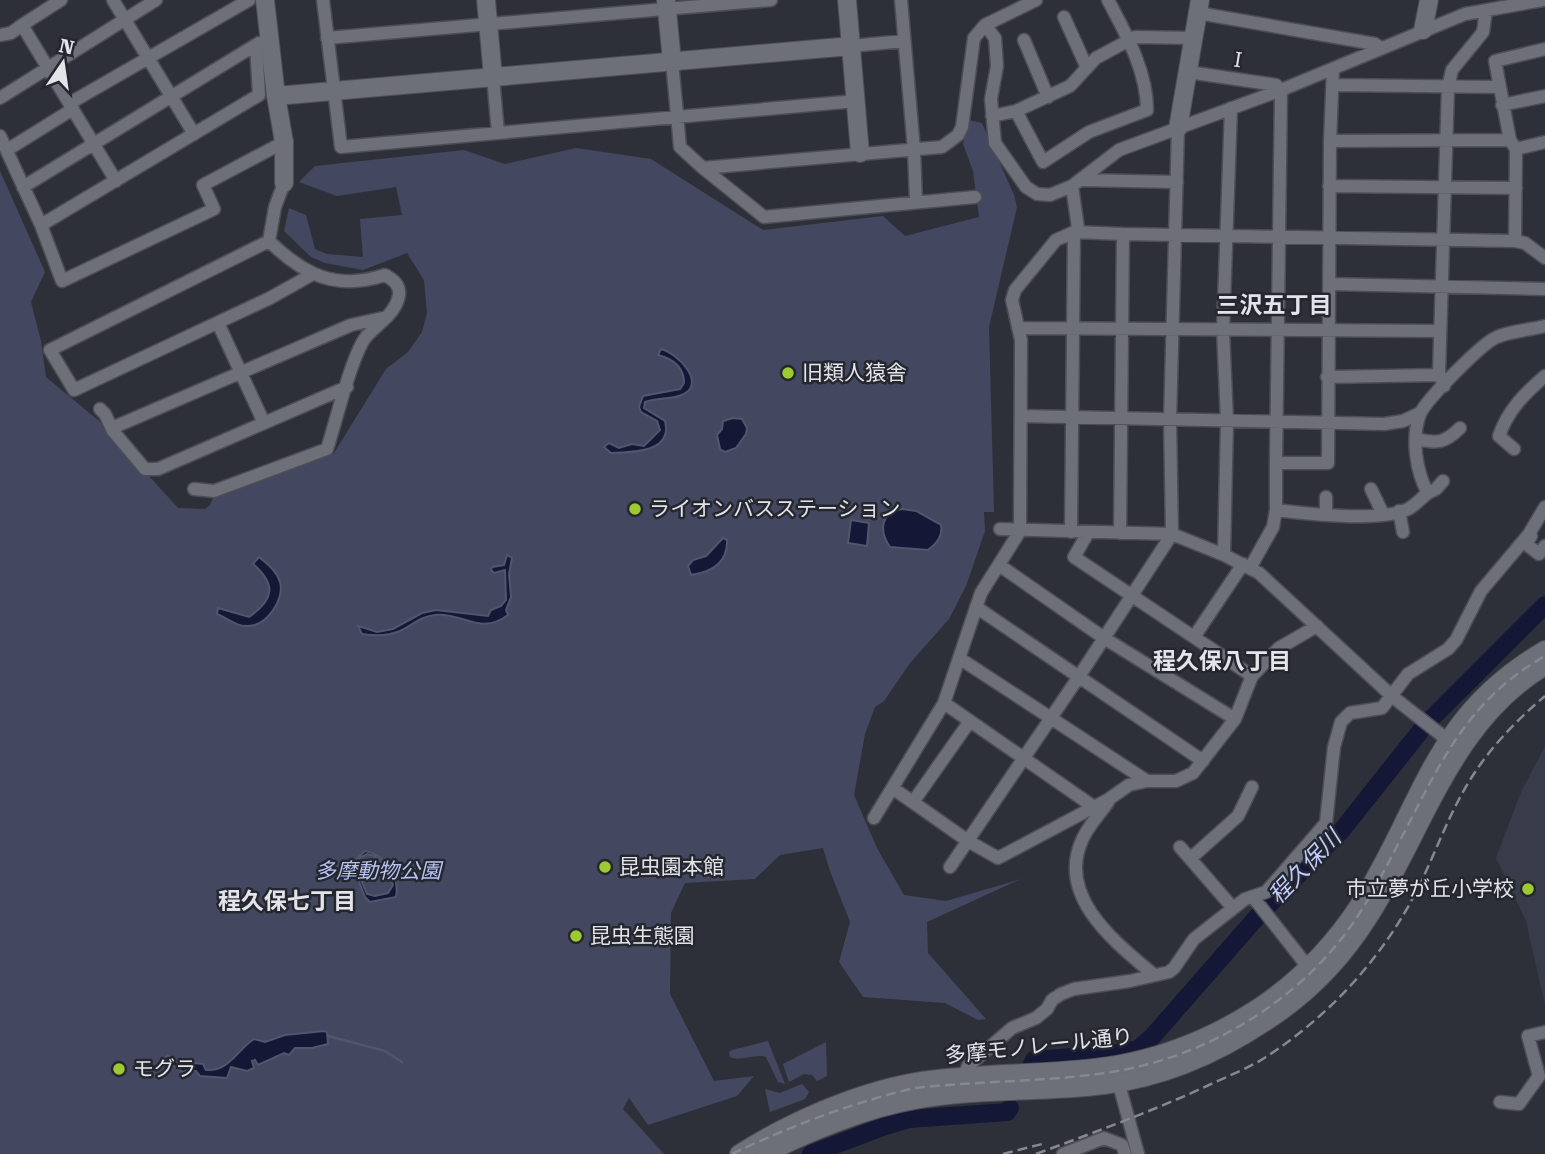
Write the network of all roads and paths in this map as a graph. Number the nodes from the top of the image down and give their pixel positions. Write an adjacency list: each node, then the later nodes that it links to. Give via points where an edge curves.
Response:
1 (61, 0): 21 (street)
2 (113, 0): 19 (street)
3 (156, 0): 19 (street)
4 (249, 0): 34 (street)
5 (265, 0): 29 (main road)
6 (323, 0): 25 (street)
7 (486, 0): 20 (main road)
8 (771, 0): 15 (street)
9 (847, 0): 31 (main road)
10 (901, 0): 30 (street)
11 (1036, 0): 22 (street)
12 (1108, 0): 28 (street)
13 (1429, 0): 23 (main road)
14 (1543, 0): 17 (street)
15 (667, 5): 20 (street); 35 (main road)
16 (1199, 7): 26 (main road); 32 (street)
17 (1486, 11): 23 (street); 43 (street, via 1483,32 1452,70)
18 (1064, 17): 37 (street)
19 (124, 20): 34 (street); 36 (street)
20 (488, 24): 25 (street); 40 (main road)
21 (22, 25): 24 (street); 36 (street)
22 (985, 25): 56 (street, via 995,38); 69 (street, via 974,38 958,135 942,147)
23 (1423, 30): 32 (street)
24 (0, 35)
25 (327, 38): 45 (street)
26 (1194, 38): 28 (street); 39 (main road)
27 (1024, 40): 48 (street)
28 (1129, 40): 37 (street); 55 (street, via 1147,89 1147,110 1089,132 1043,162)
29 (262, 41): 46 (street); 47 (main road); 60 (street, via 259,95)
30 (904, 41): 31 (street); 69 (street)
31 (851, 46): 35 (main road); 51 (main road)
32 (1381, 48): 38 (street)
33 (1545, 49): 42 (street, via 1495,61)
34 (148, 59): 46 (street); 53 (street)
35 (672, 61): 40 (main road); 57 (street)
36 (49, 68): 50 (street); 53 (street)
37 (1087, 68): 48 (street, via 1070,86)
38 (1333, 69): 41 (street); 44 (street)
39 (1188, 72): 44 (street, I, via 1276,85); 58 (main road)
40 (493, 77): 45 (main road); 59 (street)
41 (1334, 85): 43 (street); 63 (street)
42 (1498, 87): 43 (street); 52 (street)
43 (1448, 88): 62 (street)
44 (1281, 90): 54 (street); 87 (street)
45 (334, 91): 47 (main road); 59 (street, via 341,147)
46 (171, 96): 60 (street); 66 (street)
47 (276, 96): 64 (main road)
48 (1048, 96): 55 (street)
49 (1545, 96): 52 (street)
50 (0, 98)
51 (856, 101): 57 (street); 70 (main road)
52 (1503, 105): 67 (street)
53 (72, 106): 66 (street); 68 (street)
54 (1231, 108): 58 (street); 86 (street)
55 (1016, 111): 56 (street)
56 (992, 116): 75 (street, via 995,143 1026,187 1050,195)
57 (677, 118): 59 (street); 71 (street, via 680,146)
58 (1178, 128): 73 (street); 75 (street, via 1119,150)
59 (498, 133)
60 (194, 134): 72 (street)
61 (0, 136): 68 (street)
62 (1446, 140): 63 (street); 67 (street); 78 (street)
63 (1330, 141): 76 (street)
64 (284, 142): 74 (main road); 82 (street, via 203,185 214,209 62,281)
65 (1545, 142): 67 (street)
66 (93, 143): 72 (street); 77 (street)
67 (1513, 144): 79 (street)
68 (7, 150): 77 (street)
69 (914, 150): 70 (street); 81 (street)
70 (860, 153): 71 (street)
71 (703, 168): 81 (street, via 764,217)
72 (116, 181): 82 (street)
73 (1177, 182): 75 (street); 85 (street)
74 (284, 183): 89 (street)
75 (1076, 183): 83 (street, via 1078,228)
76 (1329, 186): 78 (street); 88 (street)
77 (23, 187): 82 (street)
78 (1445, 187): 79 (street); 90 (street)
79 (1517, 188): 91 (street)
80 (975, 197): 81 (street)
81 (916, 201)
82 (41, 225)
83 (1074, 232): 84 (street); 100 (street, via 1056,240 1015,290 1012,300); 101 (street)
84 (1123, 234): 85 (street); 102 (street)
85 (1175, 235): 86 (street); 103 (street)
86 (1225, 236): 87 (street); 104 (street)
87 (1278, 237): 88 (street); 105 (street)
88 (1329, 239): 90 (street); 94 (street)
89 (269, 241): 93 (street); 98 (street, via 50,350 74,390)
90 (1444, 241): 91 (street); 95 (street)
91 (1515, 241): 92 (street)
92 (1545, 258)
93 (311, 275): 97 (street, via 363,282 385,275 398,286 399,295); 98 (street)
94 (1329, 284): 95 (street); 106 (street)
95 (1442, 287): 96 (street); 107 (street)
96 (1545, 289)
97 (387, 317): 108 (street, via 351,325); 112 (street, via 365,339)
98 (218, 323): 108 (street)
99 (1545, 326): 111 (street, via 1497,337)
100 (1018, 328): 101 (street); 115 (street)
101 (1074, 329): 102 (street); 116 (street)
102 (1122, 329): 103 (street); 117 (street)
103 (1173, 329): 104 (street); 118 (street)
104 (1223, 330): 105 (street); 119 (street)
105 (1277, 330): 106 (street); 120 (street)
106 (1328, 331): 107 (street); 110 (street)
107 (1440, 331): 111 (street)
108 (240, 372): 121 (street); 123 (street)
109 (1545, 376): 126 (street, via 1506,416 1499,436)
110 (1327, 377): 111 (street); 122 (street)
111 (1442, 380): 114 (street)
112 (347, 387): 121 (street); 129 (street, via 327,449 214,491)
113 (100, 409): 123 (street)
114 (1420, 413): 122 (street, via 1384,424); 125 (street)
115 (1022, 416): 116 (street); 139 (street)
116 (1073, 418): 117 (street); 140 (street)
117 (1121, 419): 118 (street); 143 (street)
118 (1170, 420): 119 (street); 144 (street)
119 (1227, 421): 120 (street); 147 (street)
120 (1276, 422): 122 (street); 127 (street)
121 (264, 423): 123 (street, via 158,469 145,469)
122 (1327, 424): 127 (street, via 1328,463)
123 (112, 428)
124 (1460, 429): 125 (street, via 1448,440)
125 (1417, 439): 131 (street, via 1418,476)
126 (1514, 449)
127 (1276, 463): 134 (street)
128 (1443, 481): 131 (street)
129 (194, 489)
130 (1371, 489): 136 (street)
131 (1428, 494): 135 (street)
132 (1326, 497): 137 (street)
133 (1545, 507): 145 (street)
134 (1276, 510): 137 (street); 149 (street, via 1273,527)
135 (1399, 511): 136 (street); 141 (street)
136 (1383, 514): 137 (street)
137 (1326, 515)
138 (1000, 529): 139 (street)
139 (1020, 531): 140 (street); 148 (street)
140 (1071, 532): 142 (street)
141 (1403, 532)
142 (1088, 533): 143 (street); 150 (street, via 1074,557)
143 (1120, 533): 144 (street)
144 (1172, 534): 147 (street); 150 (street)
145 (1529, 534): 146 (street, via 1526,544 1539,554); 160 (street, via 1481,591 1456,640 1408,674)
146 (1545, 546)
147 (1224, 555): 149 (street)
148 (999, 565): 151 (street); 154 (street)
149 (1247, 566): 152 (street); 153 (street)
150 (1132, 596): 153 (street); 154 (street)
151 (976, 607): 156 (street); 159 (street)
152 (1317, 626): 158 (street, via 1279,648); 160 (street)
153 (1194, 637): 158 (street)
154 (1104, 638): 159 (street); 163 (street)
155 (1545, 650): 165 (main road, 多摩モノレール通り, via 1496,685)
156 (959, 658): 161 (street); 162 (street)
157 (1545, 666): 165 (main road, 多摩モノレール通り)
158 (1252, 676): 163 (street)
159 (1078, 678): 162 (street); 167 (street)
160 (1393, 696): 165 (street); 179 (street, via 1382,708 1350,713 1342,722 1334,747 1326,823 1266,892)
161 (944, 703): 164 (street); 170 (street)
162 (1051, 718): 166 (street); 168 (street)
163 (1235, 719): 167 (street)
164 (970, 721): 166 (street); 172 (street)
165 (1447, 739): 181 (main road, 多摩モノレール通り, via 1358,906); 184 (main road, 多摩モノレール通り, via 1367,919 1321,976 1283,1010 1216,1050 1162,1072)
166 (1023, 758): 173 (street); 175 (street)
167 (1203, 761): 168 (street, via 1193,774)
168 (1147, 781): 171 (street, via 1129,785)
169 (1252, 788): 177 (street, via 1238,816)
170 (894, 789): 172 (street); 174 (street)
171 (1109, 799): 173 (street); 182 (street, via 1083,836 1075,880 1102,929)
172 (914, 802): 175 (street)
173 (1094, 807): 175 (street, via 998,858)
174 (874, 818)
175 (968, 841): 178 (street)
176 (1181, 846): 177 (street)
177 (1191, 858): 180 (street)
178 (950, 867)
179 (1260, 906): 180 (street, via 1245,899); 181 (street)
180 (1233, 908): 182 (street, via 1194,939 1174,968)
181 (1308, 967): 184 (main road, 多摩モノレール通り, via 1227,1026)
182 (1154, 975): 185 (street, via 1061,994 1036,1018 1012,1027 968,1066)
183 (1545, 1032): 186 (street, via 1528,1036 1539,1076 1529,1092 1519,1104)
184 (1116, 1074): 185 (main road, 多摩モノレール通り); 188 (main road, 多摩モノレール通り, via 915,1099 861,1115); 191 (street)
185 (966, 1077): 187 (main road, 多摩モノレール通り, via 913,1082 880,1091 774,1132)
186 (1500, 1102)
187 (739, 1154)
188 (766, 1154)
189 (1063, 1154): 190 (street, via 1104,1138 1122,1145)
190 (1125, 1154)
191 (1138, 1154)

